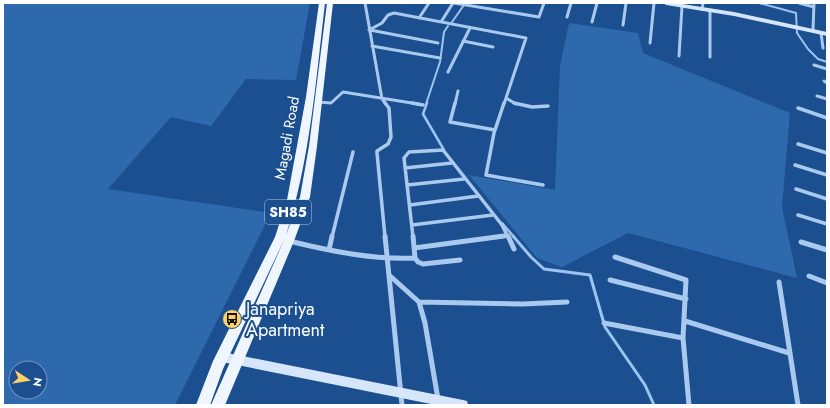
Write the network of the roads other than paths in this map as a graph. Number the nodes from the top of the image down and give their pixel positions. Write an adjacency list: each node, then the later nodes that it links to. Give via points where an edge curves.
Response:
1 (322, 3): 90 (main road, Magadi Road / SH85, via 308,111 292,200 280,237)
2 (330, 3): 43 (main road, Magadi Road / SH85)
3 (365, 3): 23 (street)
4 (429, 3): 18 (street)
5 (453, 3): 6 (street, via 539,17); 19 (street)
6 (544, 3)
7 (571, 3): 17 (street)
8 (597, 3): 20 (street)
9 (626, 3): 21 (street)
10 (654, 3): 28 (street)
11 (666, 3): 13 (street)
12 (799, 3): 14 (street)
13 (680, 5): 15 (street); 32 (street)
14 (814, 5): 24 (street)
15 (702, 6): 16 (street)
16 (710, 10): 24 (street); 33 (street)
17 (567, 17)
18 (419, 18): 19 (street); 23 (street, via 391,14)
19 (441, 22): 22 (street)
20 (592, 22)
21 (623, 25)
22 (470, 28): 26 (street); 40 (street, via 526,38)
23 (370, 30): 27 (street); 29 (street)
24 (813, 30): 25 (street)
25 (824, 33): 31 (street)
26 (463, 42): 30 (street); 37 (street)
27 (438, 43)
28 (650, 43)
29 (372, 46): 34 (street); 41 (street)
30 (493, 47)
31 (823, 48)
32 (679, 56)
33 (710, 57)
34 (440, 58)
35 (814, 65): 36 (street)
36 (827, 69)
37 (448, 72)
38 (458, 91): 48 (street, via 450,122)
39 (817, 96): 42 (street)
40 (506, 98): 45 (street, via 510,102 527,107); 48 (street)
41 (382, 99): 43 (street, via 343,92 331,103); 44 (street); 76 (street, via 389,108 391,125 388,144 377,151)
42 (827, 99)
43 (318, 102): 68 (main road, Magadi Road / SH85, via 305,197)
44 (423, 105)
45 (548, 106)
46 (798, 108): 47 (street)
47 (827, 118)
48 (495, 130): 58 (street, via 486,175)
49 (798, 144): 51 (street)
50 (353, 152): 72 (street)
51 (827, 153)
52 (452, 163): 54 (street); 54 (street, via 442,150 409,152 404,158); 56 (street)
53 (796, 165): 55 (street)
54 (405, 168): 57 (street)
55 (827, 175)
56 (464, 179): 57 (street); 60 (street)
57 (407, 185): 62 (street)
58 (543, 185)
59 (796, 189): 61 (street)
60 (478, 196): 62 (street); 63 (street)
61 (827, 199)
62 (410, 205): 66 (street)
63 (493, 215): 66 (street); 67 (street)
64 (798, 215): 65 (street)
65 (827, 224)
66 (412, 225): 70 (street)
67 (507, 236): 70 (street); 71 (street)
68 (289, 241): 72 (street); 91 (main road, Magadi Road / SH85)
69 (801, 242): 73 (street)
70 (414, 248): 75 (street)
71 (514, 249)
72 (329, 250): 76 (street)
73 (827, 250)
74 (616, 257): 83 (street, via 686,280)
75 (415, 258): 76 (street); 77 (street, via 423,264)
76 (388, 259): 78 (street)
77 (460, 260)
78 (389, 275): 84 (street); 92 (street)
79 (809, 276): 82 (street)
80 (610, 280): 83 (street)
81 (779, 282): 89 (street)
82 (827, 283)
83 (686, 299): 86 (street)
84 (419, 302): 85 (street); 93 (street)
85 (567, 302)
86 (685, 321): 88 (street); 89 (street)
87 (604, 323): 88 (street)
88 (684, 338): 98 (street)
89 (789, 353): 99 (street)
90 (222, 357): 91 (street); 94 (main road, Magadi Road / SH85)
91 (237, 360): 92 (street); 95 (main road, Magadi Road / SH85)
92 (400, 393): 93 (street); 96 (street)
93 (439, 403): 97 (street)
94 (203, 405)
95 (218, 405)
96 (402, 405)
97 (463, 405)
98 (689, 405)
99 (798, 405)

